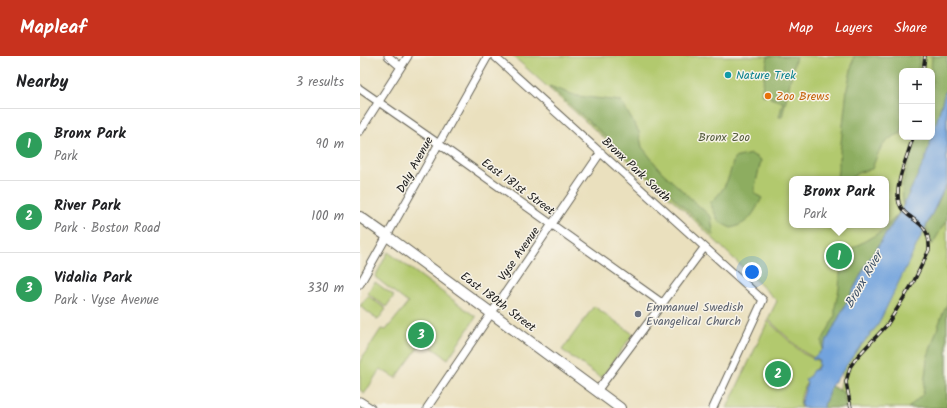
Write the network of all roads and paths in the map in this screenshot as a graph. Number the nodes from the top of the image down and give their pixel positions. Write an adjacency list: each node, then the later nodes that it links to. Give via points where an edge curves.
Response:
1 (388, 56): 5 (street)
2 (408, 56): 5 (street)
3 (488, 56): 9 (street, Daly Avenue)
4 (494, 56): 10 (street, Bronx Park South)
5 (401, 67): 7 (street)
6 (360, 89): 7 (street, East 181st Street)
7 (379, 102): 8 (street); 9 (street, East 181st Street)
8 (360, 131)
9 (439, 144): 12 (street, East 181st Street); 13 (street, Daly Avenue)
10 (601, 152): 12 (street, Vyse Avenue); 14 (street, Bronx Park South)
11 (360, 217): 13 (main road, East 180th Street)
12 (552, 225): 16 (street, East 181st Street); 17 (street, Vyse Avenue)
13 (387, 236): 15 (street, Daly Avenue); 17 (main road, East 180th Street)
14 (704, 248): 16 (street); 23 (street, Bronx Park South, via 763,300)
15 (360, 284)
16 (662, 303): 18 (street)
17 (492, 313): 18 (main road, East 180th Street); 21 (street, Vyse Avenue)
18 (596, 391): 22 (main road, East 180th Street)
19 (360, 401): 20 (street)
20 (370, 408)
21 (427, 408)
22 (620, 408)
23 (713, 408)

